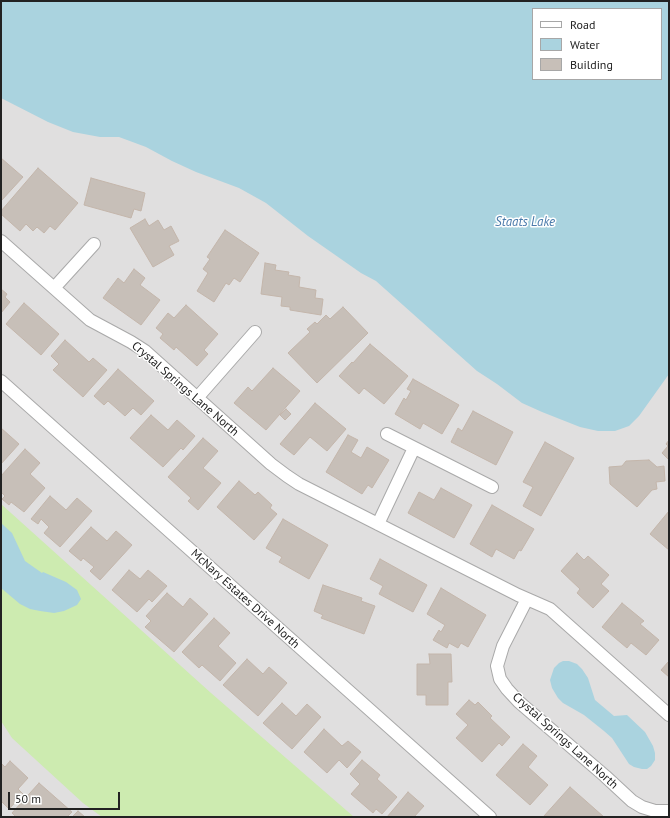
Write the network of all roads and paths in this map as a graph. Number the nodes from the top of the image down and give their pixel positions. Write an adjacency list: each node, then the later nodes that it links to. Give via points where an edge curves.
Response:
1 (1, 241): 3 (street, Crystal Springs Lane North)
2 (94, 244): 3 (street)
3 (54, 288): 6 (street, Crystal Springs Lane North, via 90,320 145,352)
4 (255, 332): 6 (street)
5 (1, 381): 14 (street, McNary Estates Drive North)
6 (197, 398): 10 (street, Crystal Springs Lane North, via 287,476)
7 (387, 434): 8 (street)
8 (414, 448): 9 (street); 10 (street)
9 (492, 487)
10 (378, 524): 11 (street, Crystal Springs Lane North)
11 (527, 599): 12 (street, Crystal Springs Lane North, via 550,609); 13 (street, Crystal Springs Lane North, via 503,646 497,666 500,679 519,702 632,801 655,811)
12 (669, 715)
13 (669, 811)
14 (490, 817)

